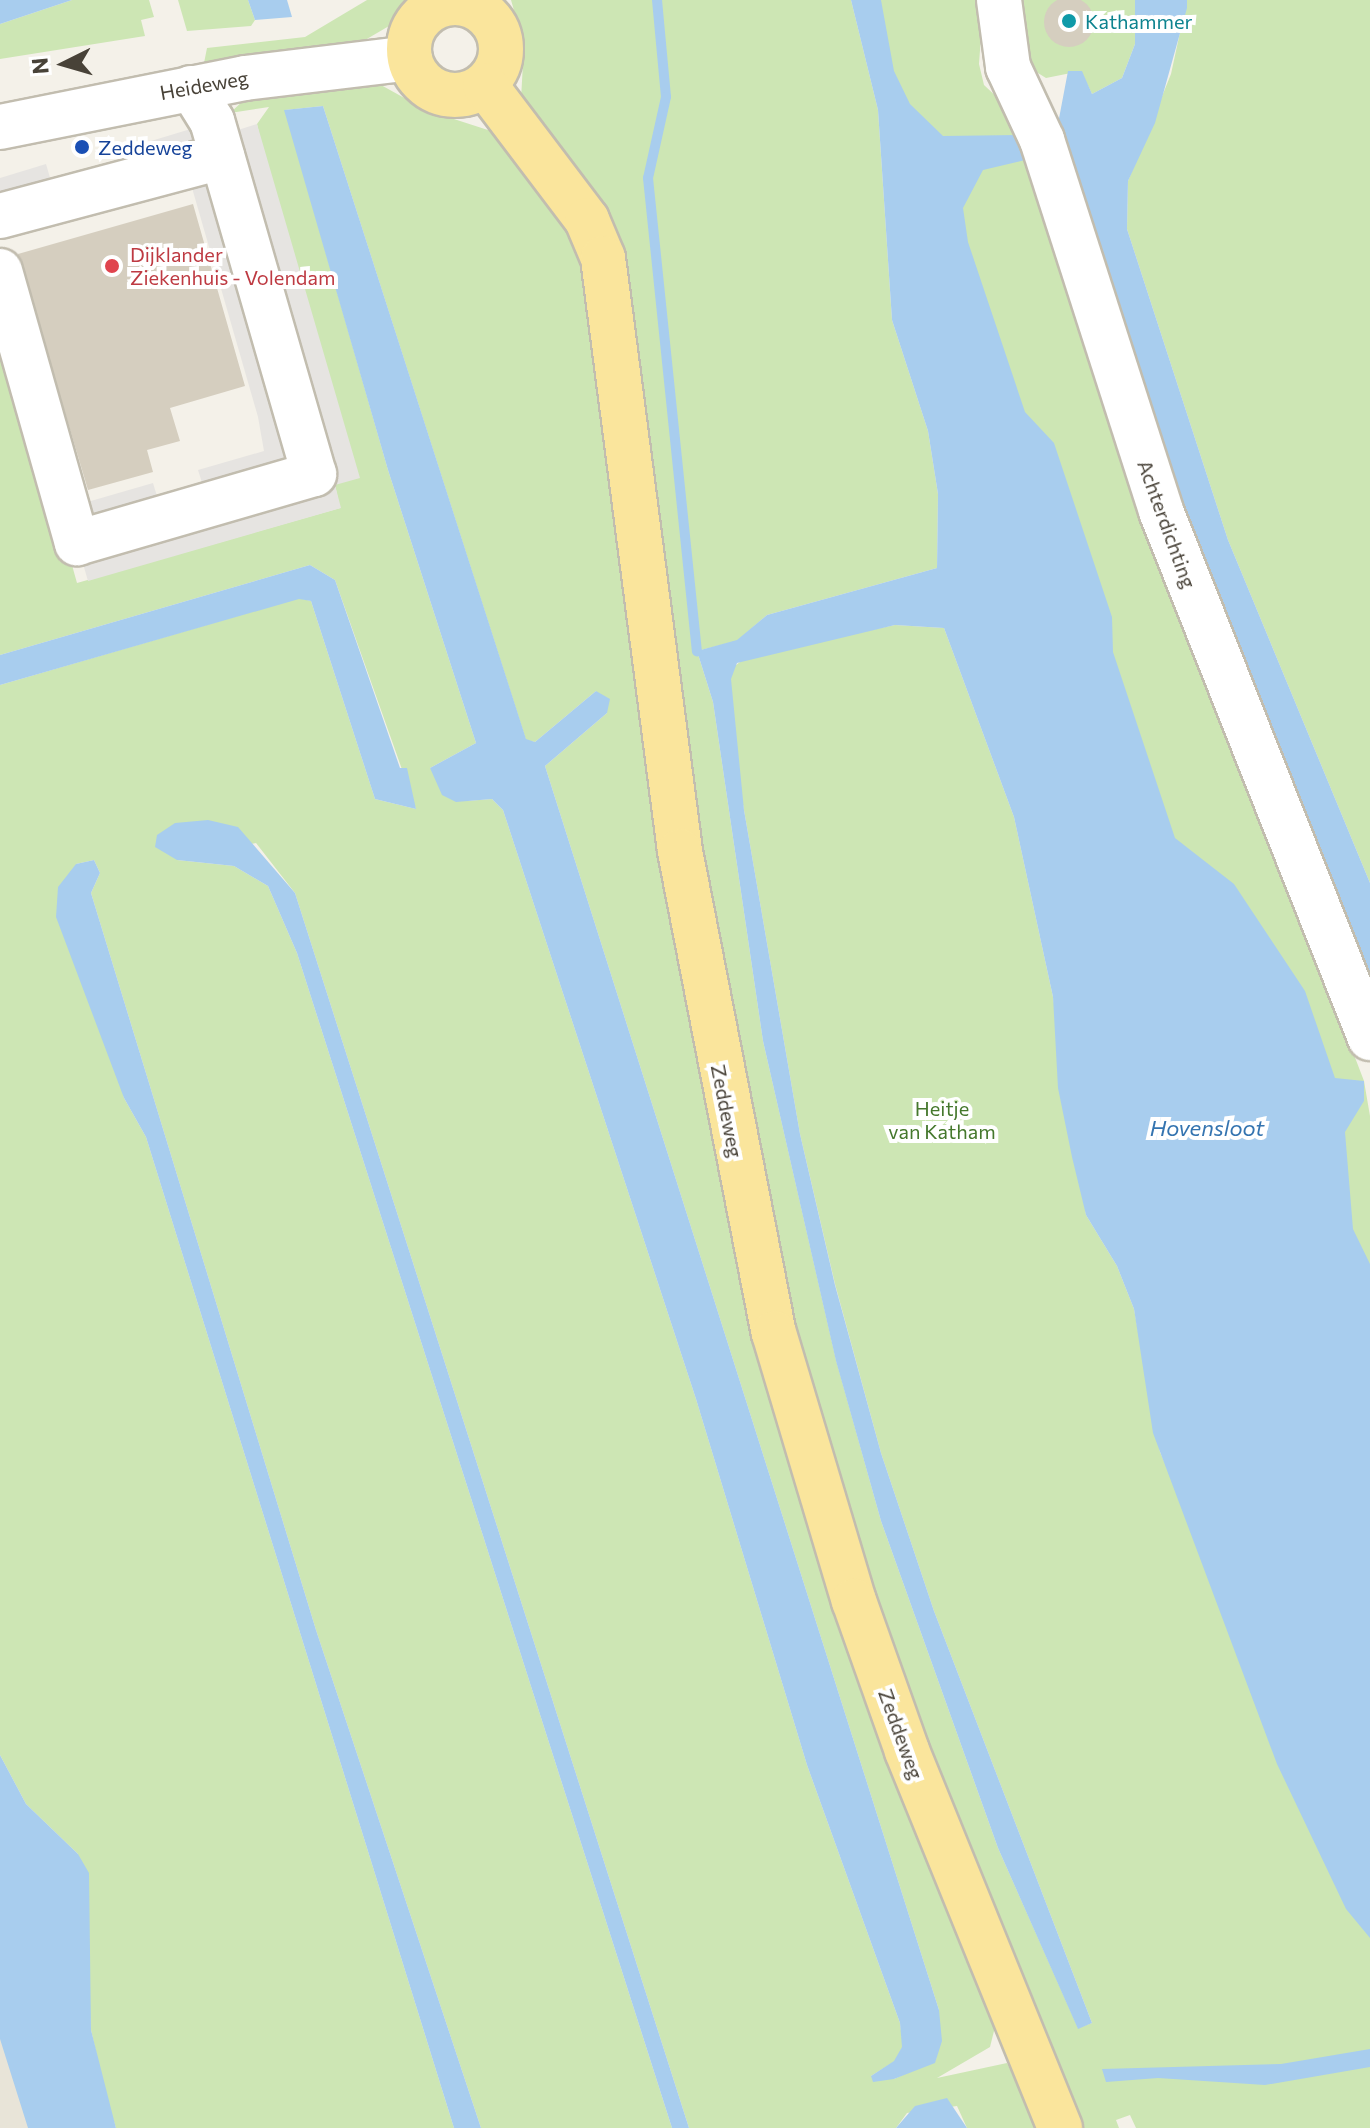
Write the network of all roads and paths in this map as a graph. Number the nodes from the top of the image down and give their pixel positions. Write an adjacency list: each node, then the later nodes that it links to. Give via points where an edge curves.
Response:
1 (999, 0): 10 (street, Achterdichting, via 1008,67 1042,140 1161,511)
2 (477, 3): 3 (main road, via 434,8 412,33); 4 (main road, via 498,29 502,51)
3 (410, 58): 4 (main road, via 433,90 460,95); 5 (street, Heideweg)
4 (485, 85): 11 (main road, Zeddeweg, via 587,220 603,258 680,851 774,1333 849,1587 907,1751)
5 (191, 88): 6 (street, Heideweg); 7 (street, via 212,121)
6 (0, 127)
7 (222, 157): 8 (street); 9 (street, via 314,474 77,543)
8 (0, 216)
9 (0, 271)
10 (1370, 1038)
11 (1060, 2128)

